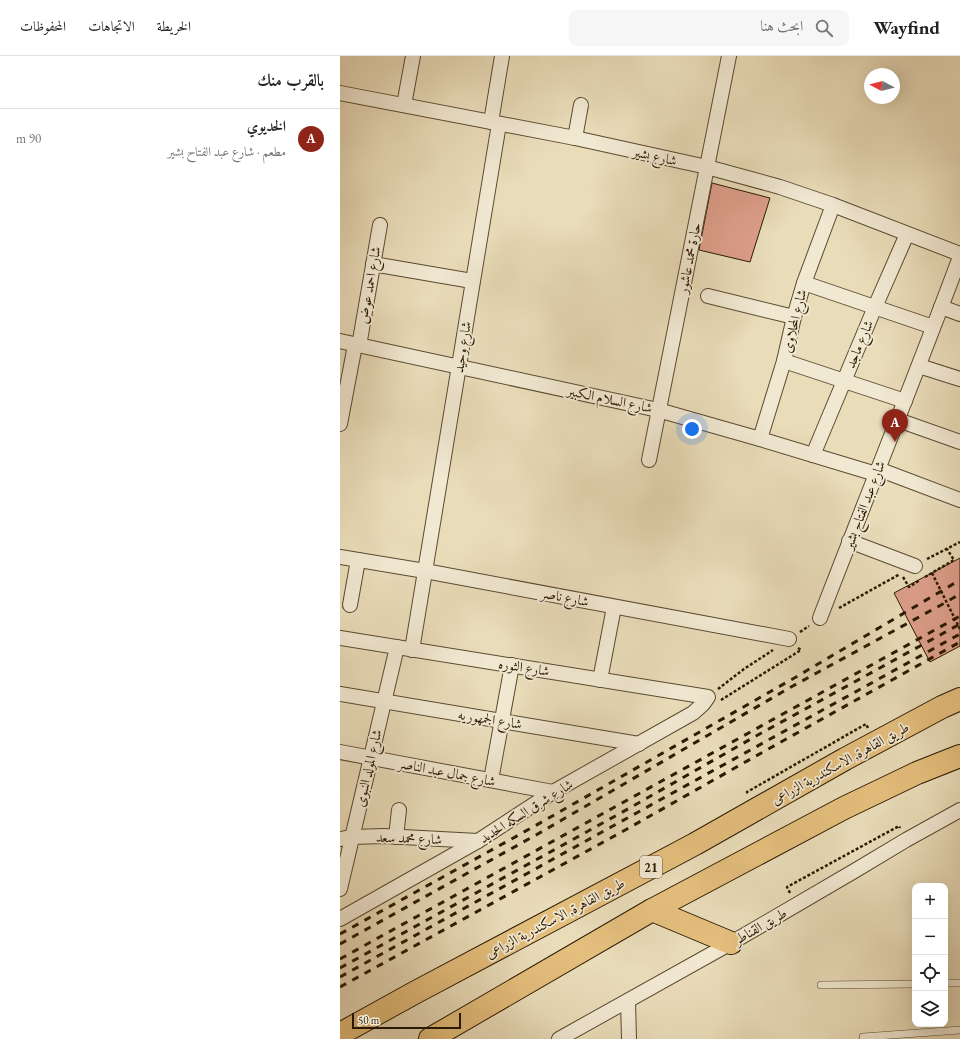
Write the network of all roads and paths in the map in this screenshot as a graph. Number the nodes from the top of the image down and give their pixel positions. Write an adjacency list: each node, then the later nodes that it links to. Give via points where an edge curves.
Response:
1 (413, 56): 6 (street)
2 (502, 56): 7 (street, شارع وحيد)
3 (729, 56): 9 (street, حارة محمد عاشور)
4 (340, 93): 6 (street, شارع بشير)
5 (581, 104): 8 (street)
6 (404, 106): 7 (street, شارع بشير)
7 (495, 123): 8 (street, شارع بشير); 16 (street, شارع وحيد)
8 (575, 138): 9 (street, شارع بشير)
9 (707, 167): 10 (street, شارع بشير); 32 (street, حارة محمد عاشور)
10 (833, 205): 12 (street, شارع بشير); 17 (street, شارع المحلاوى)
11 (380, 225): 15 (street, شارع احمد عوض)
12 (907, 234): 13 (street, شارع بشير); 19 (street, شارع ماجد)
13 (960, 254)
14 (960, 257): 20 (street, شارع عبد الفتاح بشير)
15 (373, 264): 16 (street); 25 (street, شارع احمد عوض)
16 (472, 281): 27 (street, شارع وحيد)
17 (804, 283): 19 (street); 22 (street, شارع المحلاوى)
18 (708, 296): 22 (street)
19 (874, 307): 23 (street); 30 (street, شارع ماجد)
20 (941, 307): 21 (street); 23 (street, شارع عبد الفتاح بشير)
21 (960, 314)
22 (794, 317): 26 (street, شارع المحلاوى)
23 (933, 327): 28 (street, شارع عبد الفتاح بشير)
24 (340, 341): 25 (street, شارع السلام الكبير)
25 (357, 345): 27 (street, شارع السلام الكبير); 34 (street, شارع احمد عوض)
26 (784, 361): 30 (street); 35 (street, شارع المحلاوى)
27 (458, 366): 32 (street, شارع السلام الكبير); 46 (street, شارع وحيد)
28 (919, 366): 29 (street); 31 (street, شارع عبد الفتاح بشير)
29 (960, 379)
30 (843, 381): 31 (street); 37 (street, شارع ماجد)
31 (905, 401): 33 (street, شارع عبد الفتاح بشير)
32 (658, 410): 35 (street, شارع السلام الكبير); 38 (street, حارة محمد عاشور)
33 (898, 420): 36 (street); 39 (street, شارع عبد الفتاح بشير)
34 (340, 424)
35 (760, 439): 37 (street, شارع السلام الكبير)
36 (960, 442)
37 (813, 455): 39 (street, شارع السلام الكبير)
38 (649, 460)
39 (877, 472): 40 (street, شارع السلام الكبير); 41 (street, شارع عبد الفتاح بشير)
40 (960, 500)
41 (849, 541): 45 (street); 51 (street, شارع عبد الفتاح بشير)
42 (947, 549): 47 (path, via 954,560)
43 (340, 557): 44 (street, شارع ناصر)
44 (358, 560): 46 (street, شارع ناصر); 49 (street)
45 (915, 566)
46 (425, 571): 50 (street, شارع ناصر); 56 (street)
47 (932, 573): 48 (path, via 908,587); 52 (path, bridge)
48 (901, 574)
49 (350, 605)
50 (614, 607): 54 (street, شارع ناصر); 59 (street)
51 (820, 618)
52 (960, 629)
53 (340, 638): 55 (street, شارع الثوره)
54 (789, 639)
55 (397, 647): 56 (street, شارع الثوره); 63 (street, شارع المولد النبوى)
56 (412, 650): 58 (street, شارع الثوره)
57 (800, 650): 62 (path)
58 (512, 665): 59 (street, شارع الثوره); 64 (street)
59 (600, 680): 62 (street, شارع الثوره)
60 (340, 694): 63 (street, شارع الجمهوريه)
61 (960, 698): 90 (highway, طريق القاهرة, الاسكندرية الزراعى / 21, via 696,844)
62 (714, 700): 66 (street, شارع شرق السكه الحديد, via 703,704 693,713)
63 (384, 701): 64 (street, شارع الجمهوريه); 69 (street, شارع المولد النبوى)
64 (501, 720): 66 (street, شارع الجمهوريه); 70 (street)
65 (866, 724): 72 (path)
66 (639, 744): 71 (street, شارع شرق السكه الحديد)
67 (340, 752): 69 (street, شارع جمال عبد الناصر)
68 (960, 756): 81 (highway, via 917,773 844,808)
69 (371, 757): 70 (street, شارع جمال عبد الناصر); 77 (street, شارع المولد النبوى)
70 (491, 780): 71 (street, شارع جمال عبد الناصر)
71 (553, 792): 78 (street, شارع شرق السكه الحديد)
72 (747, 792)
73 (399, 810): 76 (street)
74 (960, 810): 83 (street, طريق القناطر)
75 (899, 826): 79 (path)
76 (396, 837): 77 (street, شارع محمد سعد); 78 (street, شارع محمد سعد)
77 (346, 838): 80 (street, شارع المولد النبوى)
78 (478, 840): 82 (street, شارع شرق السكه الحديد)
79 (787, 887)
80 (340, 889)
81 (652, 910): 83 (highway); 92 (highway)
82 (340, 920)
83 (731, 943): 88 (street, طريق القناطر)
84 (948, 983): 85 (lane)
85 (960, 983)
86 (912, 984): 87 (lane)
87 (821, 985)
88 (628, 1001): 93 (street, طريق القناطر); 94 (street)
89 (960, 1030): 91 (lane)
90 (340, 1034)
91 (863, 1038)
92 (430, 1039)
93 (559, 1039)
94 (629, 1039)

